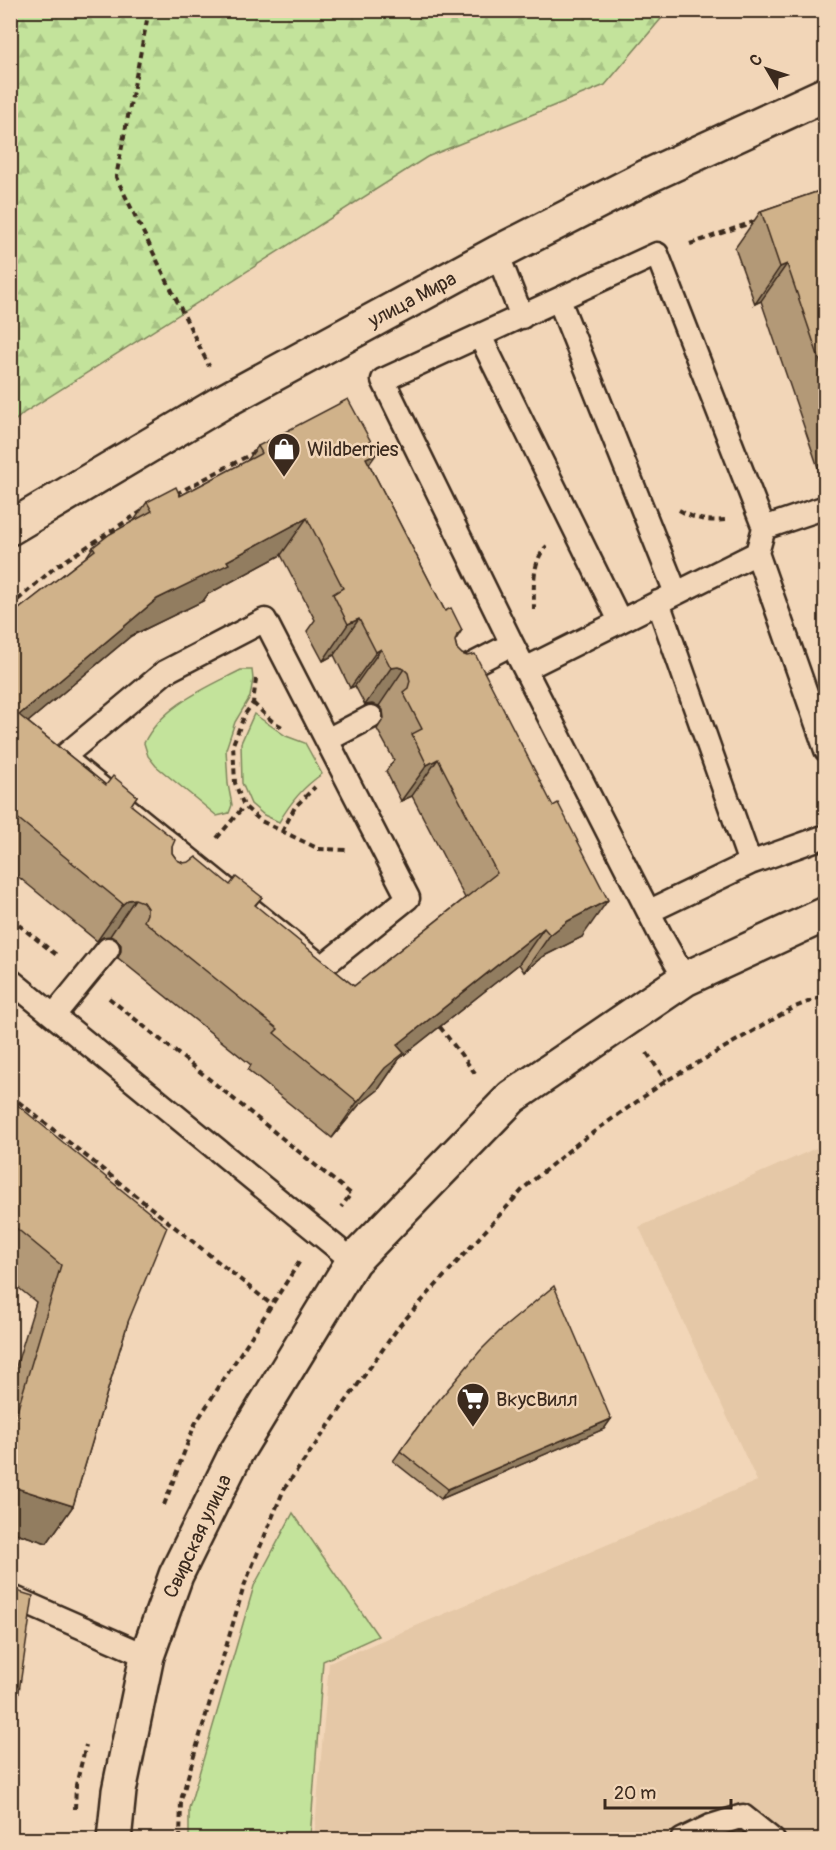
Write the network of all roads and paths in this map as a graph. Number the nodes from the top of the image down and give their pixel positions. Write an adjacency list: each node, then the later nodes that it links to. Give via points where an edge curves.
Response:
1 (149, 10): 9 (path, via 116,177)
2 (825, 94): 4 (street, улица Мира, via 648,176)
3 (761, 219): 5 (path)
4 (497, 254): 7 (lane); 9 (street, улица Мира)
5 (657, 254): 6 (lane); 16 (lane)
6 (559, 300): 7 (lane); 12 (lane)
7 (522, 317): 8 (lane)
8 (480, 336): 15 (lane); 23 (lane, via 383,381)
9 (225, 400): 17 (street, улица Мира)
10 (267, 446): 11 (path)
11 (175, 494)
12 (640, 504): 16 (path, via 671,506 694,519 711,522); 19 (lane)
13 (825, 507): 16 (lane)
14 (145, 510): 20 (path, via 54,568)
15 (571, 522): 22 (lane); 24 (path, via 542,550 535,569 534,613)
16 (762, 523): 18 (lane)
17 (10, 528)
18 (757, 553): 19 (lane); 28 (lane)
19 (667, 598): 22 (lane); 35 (lane)
20 (10, 608)
21 (265, 620): 27 (lane); 30 (path, via 253,703 234,744 235,783); 34 (lane, via 165,672 63,757)
22 (620, 621): 24 (lane)
23 (512, 644): 24 (lane); 25 (lane)
24 (525, 669): 36 (lane)
25 (443, 679)
26 (371, 717): 27 (lane)
27 (327, 740): 29 (lane)
28 (825, 750)
29 (343, 771): 31 (path, via 311,789 295,807); 34 (lane, via 408,898 322,967)
30 (244, 806): 31 (path); 34 (path)
31 (282, 832): 33 (path, via 319,849)
32 (825, 836): 35 (lane)
33 (356, 851)
34 (184, 863)
35 (750, 863): 36 (lane)
36 (650, 912): 41 (lane)
37 (825, 914): 41 (street, Свирская улица)
38 (10, 918): 40 (path)
39 (108, 949): 40 (lane)
40 (84, 978): 44 (lane); 50 (path)
41 (685, 979): 51 (street, Свирская улица, via 512,1097)
42 (10, 980): 44 (lane)
43 (825, 995): 48 (path, via 795,1007)
44 (54, 1016): 51 (lane)
45 (440, 1027): 47 (path)
46 (641, 1044): 48 (path)
47 (476, 1073)
48 (666, 1081): 56 (path, via 578,1143 525,1187 400,1325 284,1489 244,1586 181,1800)
49 (10, 1095): 52 (path)
50 (351, 1194)
51 (352, 1261): 54 (street, Свирская улица, via 236,1454 176,1575)
52 (272, 1305)
53 (10, 1596): 54 (lane)
54 (147, 1656): 55 (street, Свирская улица, via 119,1791)
55 (114, 1839)
56 (180, 1839)
57 (682, 1839): 58 (lane, via 743,1816)
58 (773, 1839)

